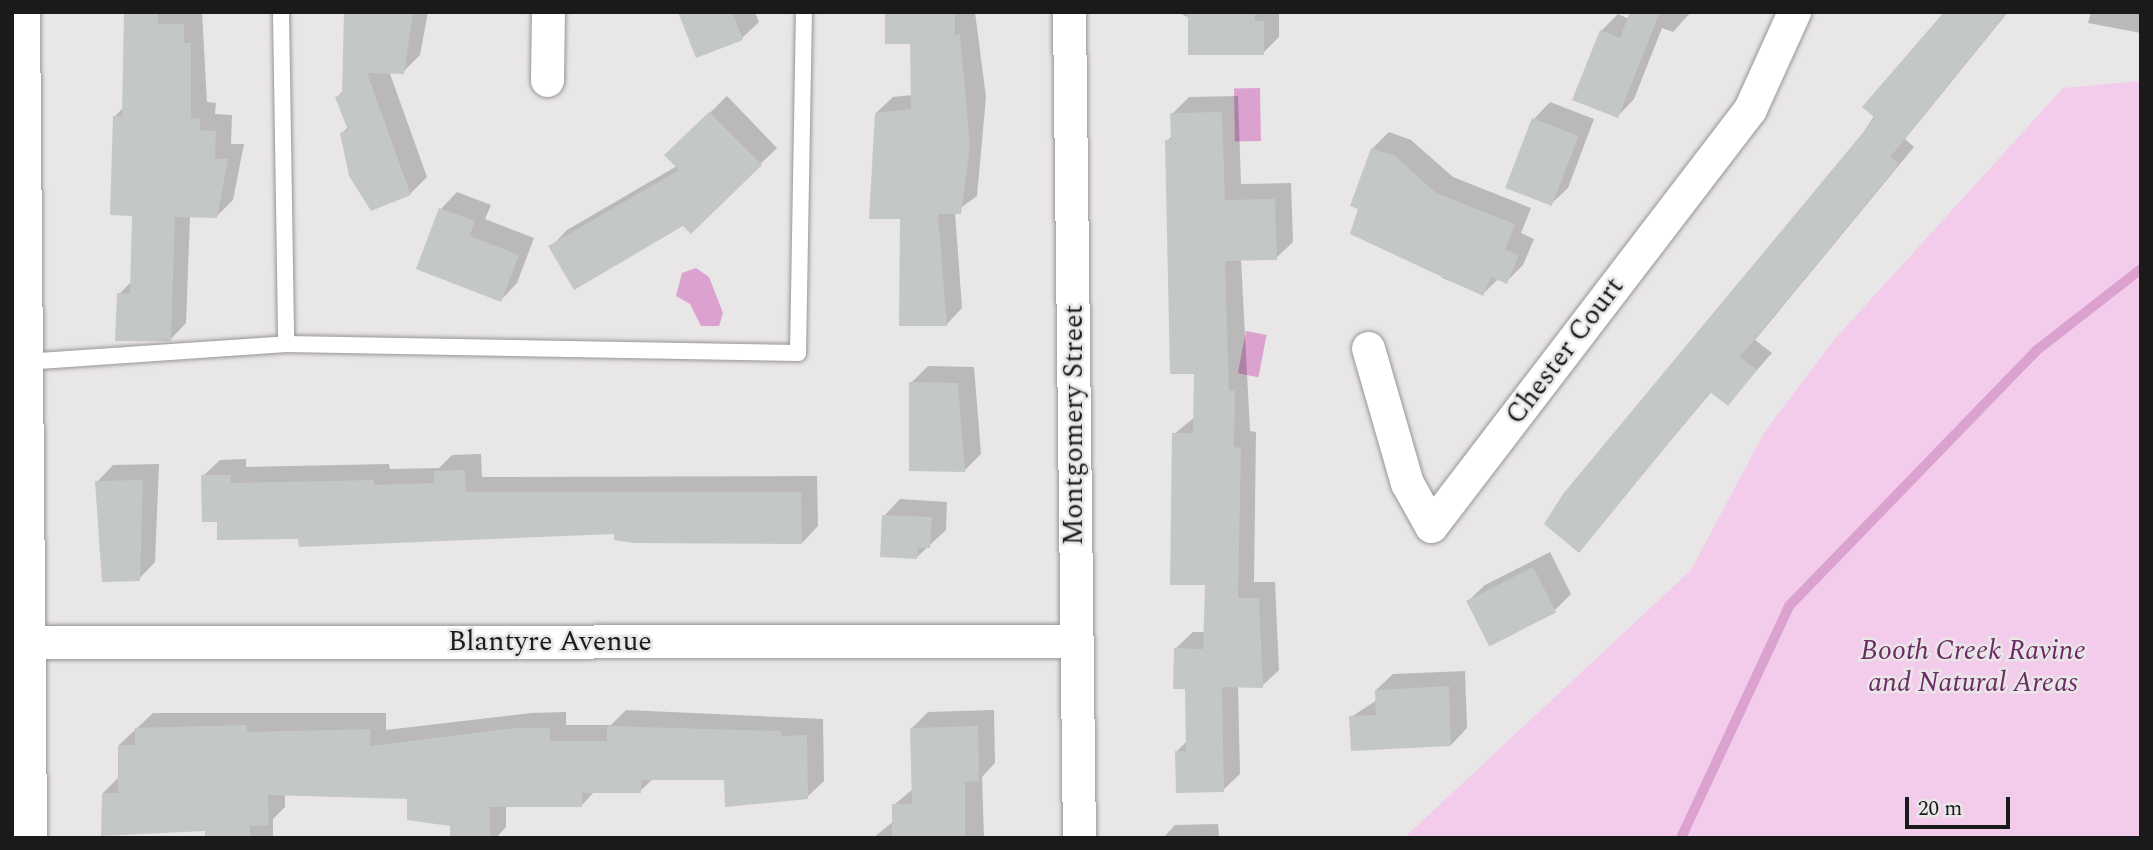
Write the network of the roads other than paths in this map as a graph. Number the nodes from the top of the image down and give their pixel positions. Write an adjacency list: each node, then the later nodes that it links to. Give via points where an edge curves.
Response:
1 (23, 12): 8 (street)
2 (281, 12): 9 (lane)
3 (548, 12): 7 (street)
4 (804, 12): 9 (lane, via 798,353)
5 (1069, 12): 12 (street, Montgomery Street)
6 (1794, 12): 10 (street, Chester Court, via 1750,109 1431,526 1407,483)
7 (547, 80)
8 (18, 86): 11 (street)
9 (286, 344): 11 (lane)
10 (1368, 348)
11 (18, 362): 13 (street)
12 (1072, 641): 13 (street, Blantyre Avenue); 15 (street, Montgomery Street)
13 (29, 642): 14 (street)
14 (30, 838)
15 (1079, 838)

